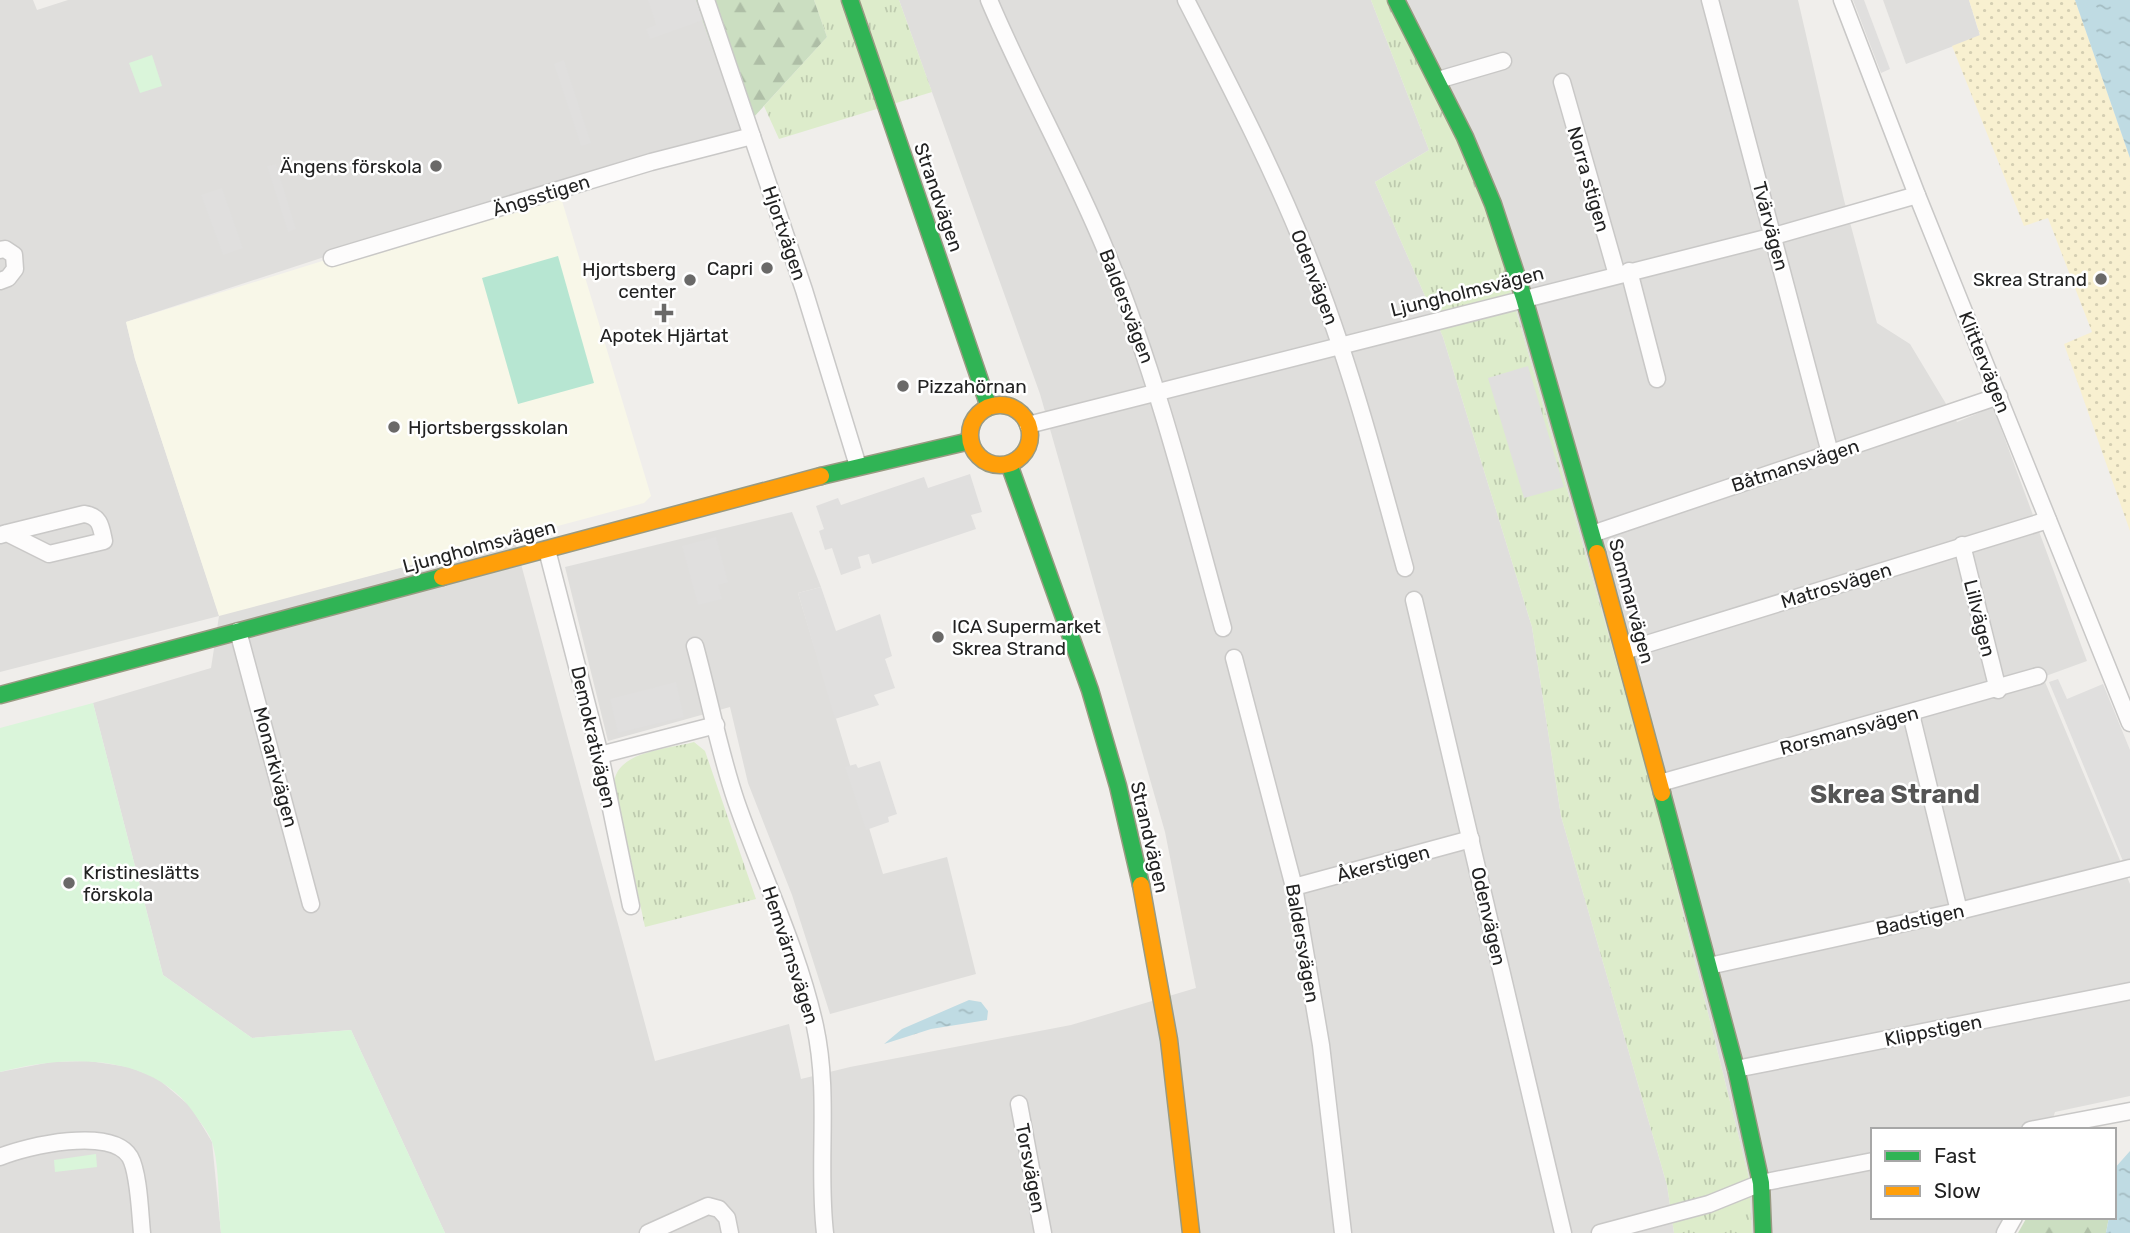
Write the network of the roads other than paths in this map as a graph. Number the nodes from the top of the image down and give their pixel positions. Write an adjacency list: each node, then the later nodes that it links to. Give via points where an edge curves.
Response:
1 (706, 0): 11 (street, Hjortvägen)
2 (850, 0): 23 (street, Strandvägen)
3 (989, 0): 21 (street, Baldersvägen, via 1106,250)
4 (1186, 0): 19 (street, Odenvägen, via 1255,133)
5 (1396, 0): 9 (street, Sommarvägen)
6 (1710, 0): 13 (street, Tvärvägen)
7 (1843, 0): 12 (street, Klittervägen)
8 (1503, 61): 9 (street)
9 (1438, 80): 18 (street, Sommarvägen, via 1493,204)
10 (1562, 82): 16 (street, Norra stigen)
11 (752, 136): 15 (street, Ängsstigen); 28 (street, Hjortvägen)
12 (1917, 195): 13 (street, Ljungholmsvägen); 22 (street, Klittervägen)
13 (1774, 236): 16 (street, Ljungholmsvägen); 26 (street, Tvärvägen)
14 (0, 250): 17 (street, via 14,255 15,270)
15 (332, 258)
16 (1623, 273): 18 (street, Ljungholmsvägen); 20 (street, Norra stigen)
17 (0, 281)
18 (1524, 298): 19 (street, Ljungholmsvägen); 31 (street, Sommarvägen)
19 (1341, 344): 21 (street, Ljungholmsvägen); 34 (street, Odenvägen)
20 (1657, 379)
21 (1159, 392): 24 (street, Ljungholmsvägen); 36 (street, Baldersvägen)
22 (1999, 396): 26 (street, Båtmansvägen); 29 (street, Klittervägen)
23 (989, 407): 24 (street, via 1012,408); 25 (street, via 972,424)
24 (1028, 425): 27 (street, via 1027,448)
25 (970, 441): 27 (street, via 985,461); 28 (street, Ljungholmsvägen)
26 (1830, 453): 31 (street, Båtmansvägen)
27 (1009, 464): 69 (street, Strandvägen, via 1081,662 1135,852 1174,1060)
28 (858, 466): 33 (street, Ljungholmsvägen)
29 (2048, 520): 32 (street, Matrosvägen); 45 (street, Klittervägen)
30 (3, 534): 30 (street, via 48,554 104,541 100,522 84,514)
31 (1592, 534): 39 (street, Sommarvägen)
32 (1962, 545): 39 (street, Matrosvägen); 42 (street, Lillvägen)
33 (547, 550): 37 (street, Ljungholmsvägen); 47 (street, Demokrativägen)
34 (1405, 568)
35 (1414, 600): 49 (street, Odenvägen)
36 (1223, 628)
37 (238, 631): 43 (street, Ljungholmsvägen); 52 (street, Monarkivägen)
38 (695, 646): 46 (street, Hemvärnsvägen)
39 (1624, 651): 48 (street, Sommarvägen)
40 (1234, 658): 51 (street, Baldersvägen)
41 (2038, 676): 42 (street, Rorsmansvägen)
42 (1998, 690): 44 (street, Rorsmansvägen)
43 (0, 695)
44 (1910, 714): 48 (street, Rorsmansvägen); 54 (street)
45 (2130, 723)
46 (716, 725): 47 (street); 67 (street, Hemvärnsvägen, via 735,798 800,971 815,1024 824,1082)
47 (600, 755): 53 (street, Demokrativägen)
48 (1660, 783): 55 (street, Sommarvägen)
49 (1472, 839): 51 (street, Åkerstigen); 71 (street, Odenvägen)
50 (2130, 868): 54 (street, Badstigen)
51 (1294, 887): 70 (street, Baldersvägen, via 1321,1045)
52 (312, 904)
53 (631, 906)
54 (1959, 911): 55 (street, Badstigen)
55 (1709, 966): 57 (street, Sommarvägen)
56 (2130, 991): 57 (street, Klippstigen)
57 (1736, 1069): 63 (street, Sommarvägen)
58 (1019, 1104): 68 (street, Torsvägen)
59 (2130, 1111): 60 (street)
60 (2059, 1127)
61 (0, 1157): 64 (street, via 63,1140 119,1149 132,1162)
62 (1871, 1161): 63 (street)
63 (1760, 1183): 72 (street, via 1709,1204); 73 (street, Sommarvägen)
64 (142, 1233)
65 (648, 1233): 66 (street, via 708,1206 727,1218)
66 (730, 1233)
67 (825, 1233)
68 (1043, 1233)
69 (1191, 1233)
70 (1343, 1233)
71 (1563, 1233)
72 (1600, 1233)
73 (1763, 1233)

